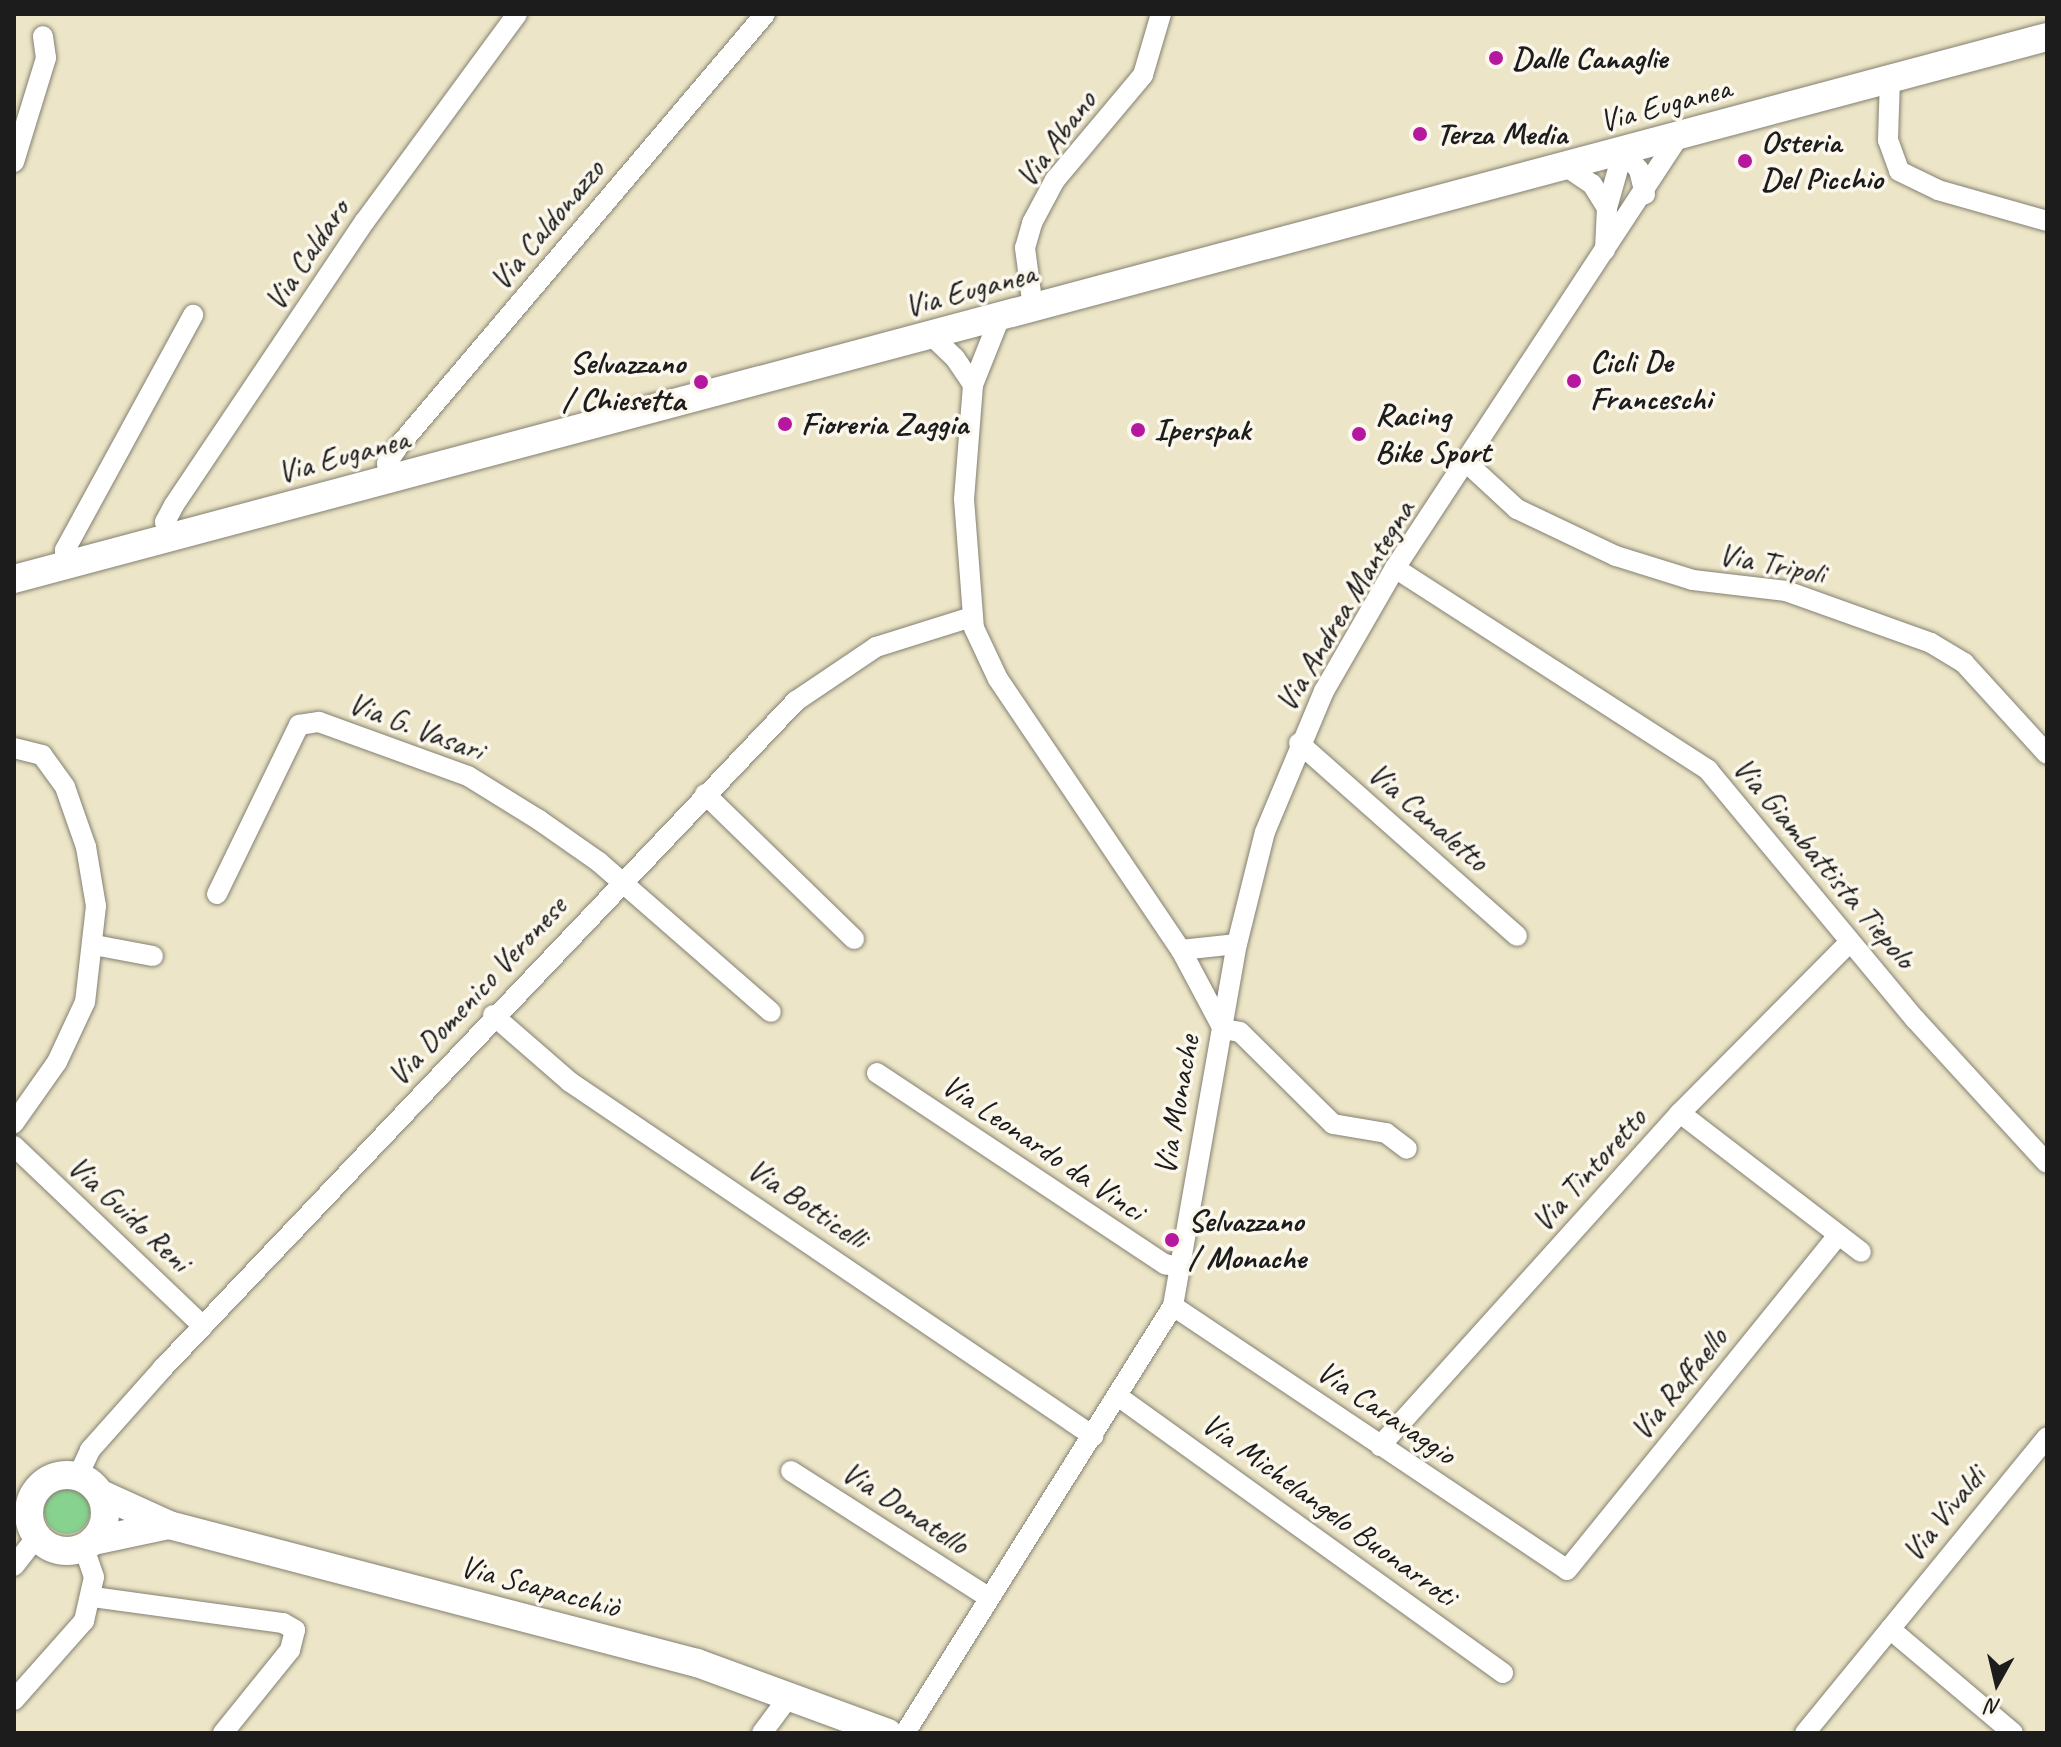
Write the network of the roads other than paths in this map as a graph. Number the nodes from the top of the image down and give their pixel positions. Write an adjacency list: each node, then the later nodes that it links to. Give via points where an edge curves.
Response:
1 (517, 14): 22 (street, Via Caldaro, via 365,221 174,505 165,522)
2 (1161, 14): 15 (street, Via Abano, via 1143,75 1055,180 1032,223 1025,248)
3 (754, 18): 21 (street, Via Caldonazzo, via 397,448 387,463)
4 (43, 36): 9 (street, via 46,58 38,94)
5 (2047, 37): 6 (street, Via Euganea)
6 (1890, 79): 7 (street, Via Euganea); 13 (street, via 1888,140 1899,171 1938,190)
7 (1679, 136): 8 (street, Via Euganea); 11 (street, Via Andrea Mantegna)
8 (1623, 151): 10 (street, Via Euganea); 11 (street, via 1639,170); 12 (street)
9 (14, 162)
10 (1568, 168): 12 (street, via 1592,184); 15 (street, Via Euganea)
11 (1645, 194): 14 (street, Via Andrea Mantegna)
12 (1607, 208): 14 (street)
13 (2047, 221)
14 (1605, 250): 20 (street, Via Andrea Mantegna)
15 (1033, 308): 17 (street, Via Euganea)
16 (193, 315): 23 (street, via 65,550)
17 (1000, 317): 18 (street, Via Euganea); 19 (street, Via Monache)
18 (931, 335): 19 (street); 21 (street, Via Euganea)
19 (973, 385): 26 (street, Via Monache, via 964,499)
20 (1467, 463): 24 (street, Via Andrea Mantegna); 29 (street, Via Tripoli, via 1517,509 1616,556 1693,580 1786,591 1931,643 1964,663)
21 (389, 479): 22 (street, Via Euganea)
22 (170, 538): 23 (street, Via Euganea)
23 (66, 565): 25 (street, Via Euganea)
24 (1395, 568): 27 (street, Via Andrea Mantegna); 35 (street, Via Giambattista Tiepolo, via 1708,770)
25 (14, 579)
26 (972, 617): 30 (street, Via Domenico Veronese, via 876,647 818,683); 38 (street, Via Monache, via 998,679)
27 (1299, 743): 33 (street, Via Canaletto); 36 (street, Via Andrea Mantegna, via 1265,832)
28 (14, 748): 37 (street, via 42,755 77,815 96,906)
29 (2046, 750)
30 (705, 794): 31 (street, Via Domenico Veronese); 34 (street)
31 (621, 881): 32 (street, Via G. Vasari, via 468,776 319,722 299,725); 40 (street); 41 (street, Via Domenico Veronese)
32 (217, 894)
33 (1517, 936)
34 (854, 939)
35 (1850, 942): 44 (street, Via Tintoretto); 48 (street, Via Giambattista Tiepolo)
36 (1237, 944): 38 (street); 42 (street, Via Andrea Mantegna)
37 (94, 945): 39 (street); 45 (street, via 88,989 73,1033)
38 (1181, 950): 42 (street, Via Monache)
39 (153, 956)
40 (771, 1012)
41 (493, 1015): 53 (street, Via Domenico Veronese); 55 (street, Via Botticelli, via 570,1082)
42 (1223, 1029): 47 (street, via 1240,1032 1333,1124 1386,1133); 51 (street, Via Monache)
43 (877, 1073): 51 (street, Via Leonardo da Vinci, via 1165,1264)
44 (1680, 1113): 49 (street); 57 (street, Via Tintoretto)
45 (14, 1123)
46 (14, 1146): 53 (street, Via Guido Reni)
47 (1407, 1149)
48 (2047, 1163)
49 (1837, 1236): 50 (street); 66 (street, Via Raffaello)
50 (1861, 1252)
51 (1179, 1267): 52 (street, Via Monache)
52 (1173, 1306): 54 (street, Via Monache); 57 (street, Via Caravaggio)
53 (203, 1326): 59 (street, Via Domenico Veronese)
54 (1119, 1397): 55 (street, Via Monache); 70 (street, Via Michelangelo Buonarroti)
55 (1093, 1436): 68 (street, Via Monache)
56 (2047, 1437): 69 (street, Via Vivaldi)
57 (1380, 1446): 66 (street, Via Caravaggio)
58 (791, 1471): 68 (street, Via Donatello)
59 (66, 1477): 60 (street); 61 (street, Via Scapacchiò); 62 (street, via 34,1494)
60 (14, 1481)
61 (101, 1494): 63 (street, Via Scapacchiò); 64 (street, via 106,1519)
62 (27, 1521): 64 (street, Via Scapacchiò, via 55,1549); 65 (street)
63 (169, 1525): 64 (street, Via Scapacchiò); 71 (street, Via Scapacchiò, via 697,1663)
64 (89, 1544): 67 (street)
65 (14, 1566)
66 (1567, 1570)
67 (93, 1597): 72 (street, via 84,1621); 73 (street, via 283,1623 295,1630 290,1650)
68 (988, 1597): 76 (street, Via Monache)
69 (1890, 1629): 77 (street, Via Vivaldi); 78 (street)
70 (1503, 1673)
71 (791, 1694): 74 (street); 75 (street, Via Scapacchiò)
72 (14, 1700)
73 (223, 1733)
74 (762, 1733)
75 (888, 1733)
76 (905, 1733)
77 (1805, 1733)
78 (2013, 1733)

